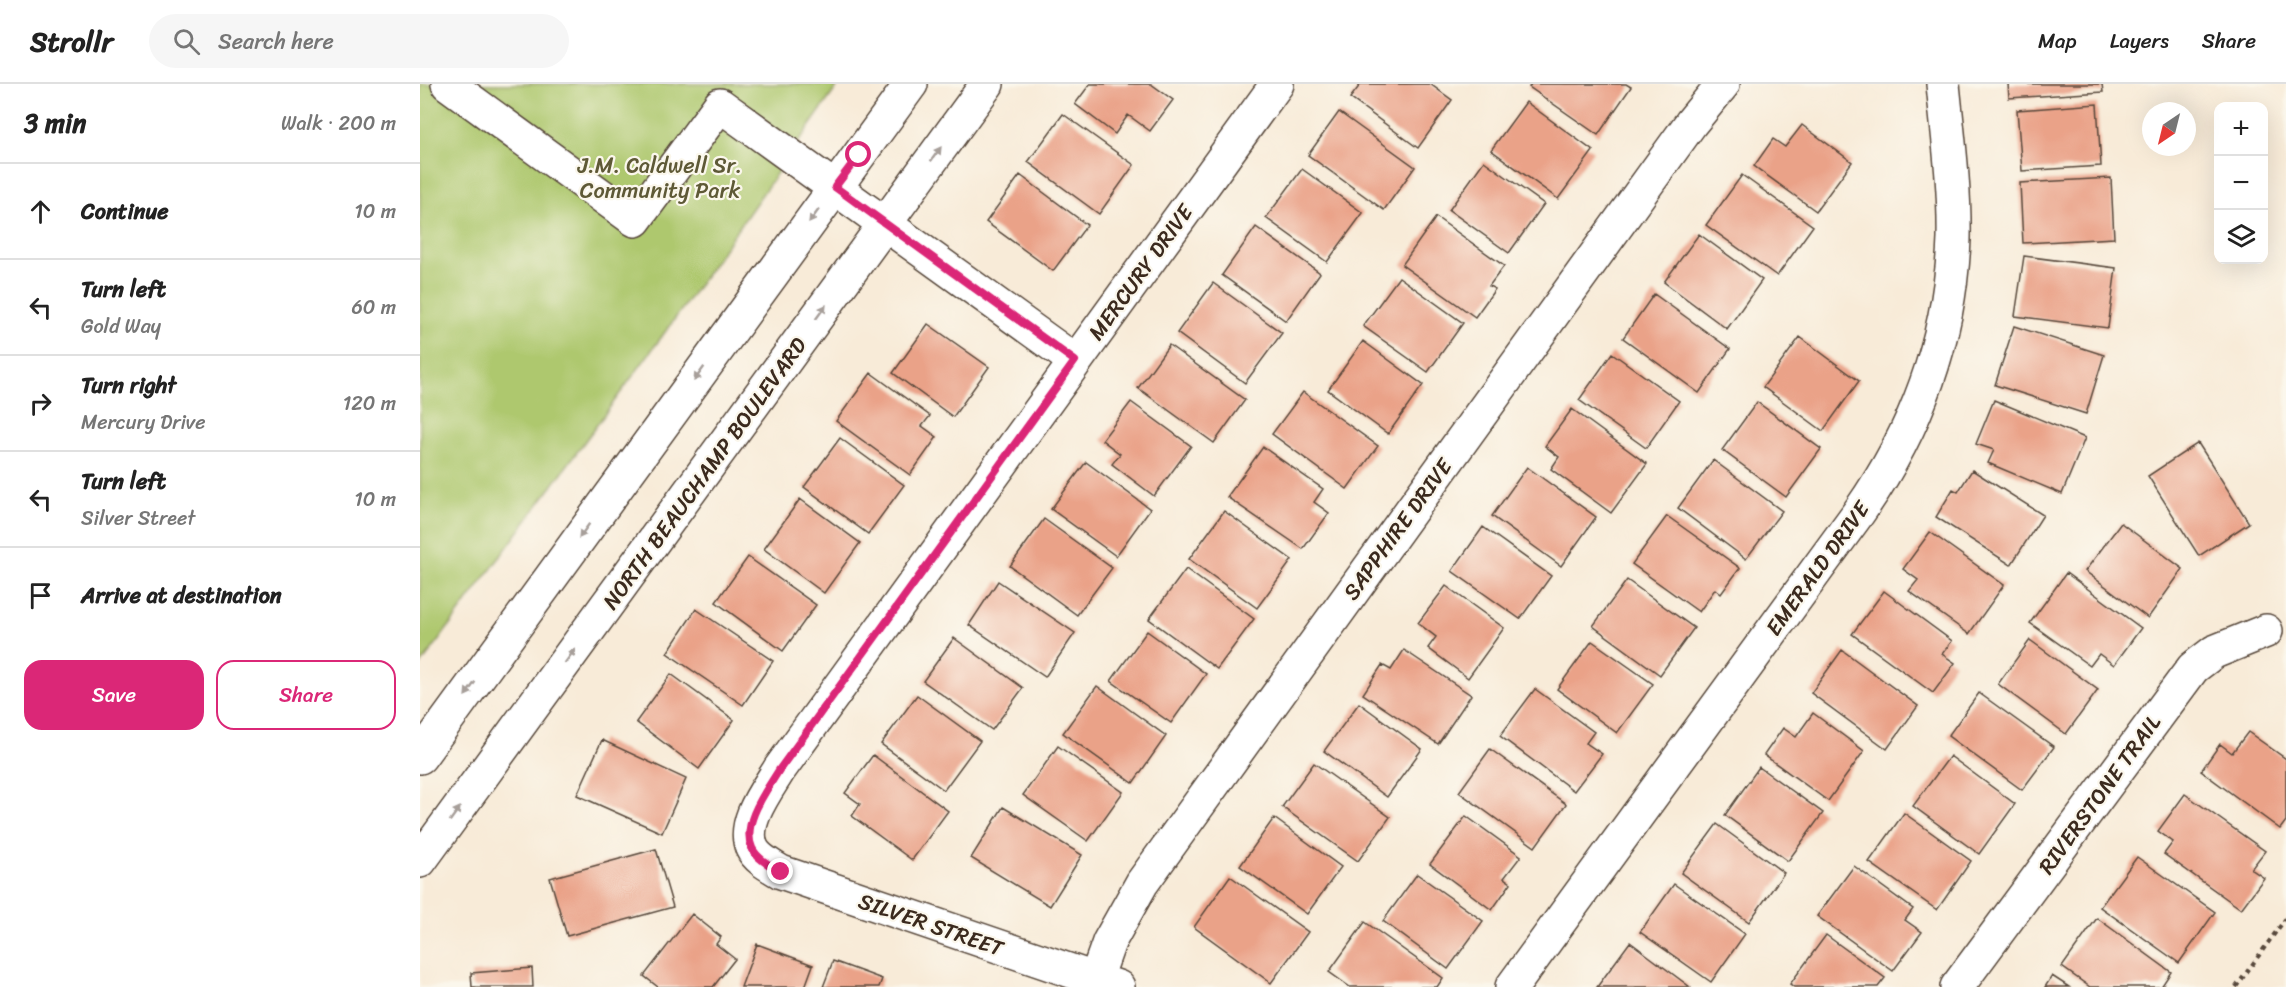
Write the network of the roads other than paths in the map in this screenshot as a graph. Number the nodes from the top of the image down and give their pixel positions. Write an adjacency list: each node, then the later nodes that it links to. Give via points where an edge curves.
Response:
1 (448, 84): 7 (street, via 635,220)
2 (911, 84): 8 (street)
3 (987, 84): 9 (street, NORTH BEAUCHAMP BOULEVARD, one-way to 3)
4 (1277, 84): 10 (street, MERCURY DRIVE)
5 (1723, 84): 15 (street, SAPPHIRE DRIVE, via 1142,883 1109,942)
6 (1943, 84): 16 (street, EMERALD DRIVE, via 1953,199 1952,274 1937,351 1905,435 1865,503)
7 (724, 95): 8 (street)
8 (835, 187): 9 (street); 12 (street, one-way to 12)
9 (885, 224): 10 (street); 14 (street, NORTH BEAUCHAMP BOULEVARD, one-way to 9)
10 (1075, 361): 13 (street, MERCURY DRIVE, via 779,770 754,815 750,831)
11 (2266, 631): 17 (street, RIVERSTONE TRAIL, via 2214,652 2193,668)
12 (420, 757)
13 (752, 848): 15 (street, SILVER STREET, via 763,861 807,882)
14 (420, 861)
15 (1102, 984)
16 (1512, 987)
17 (1957, 987)

